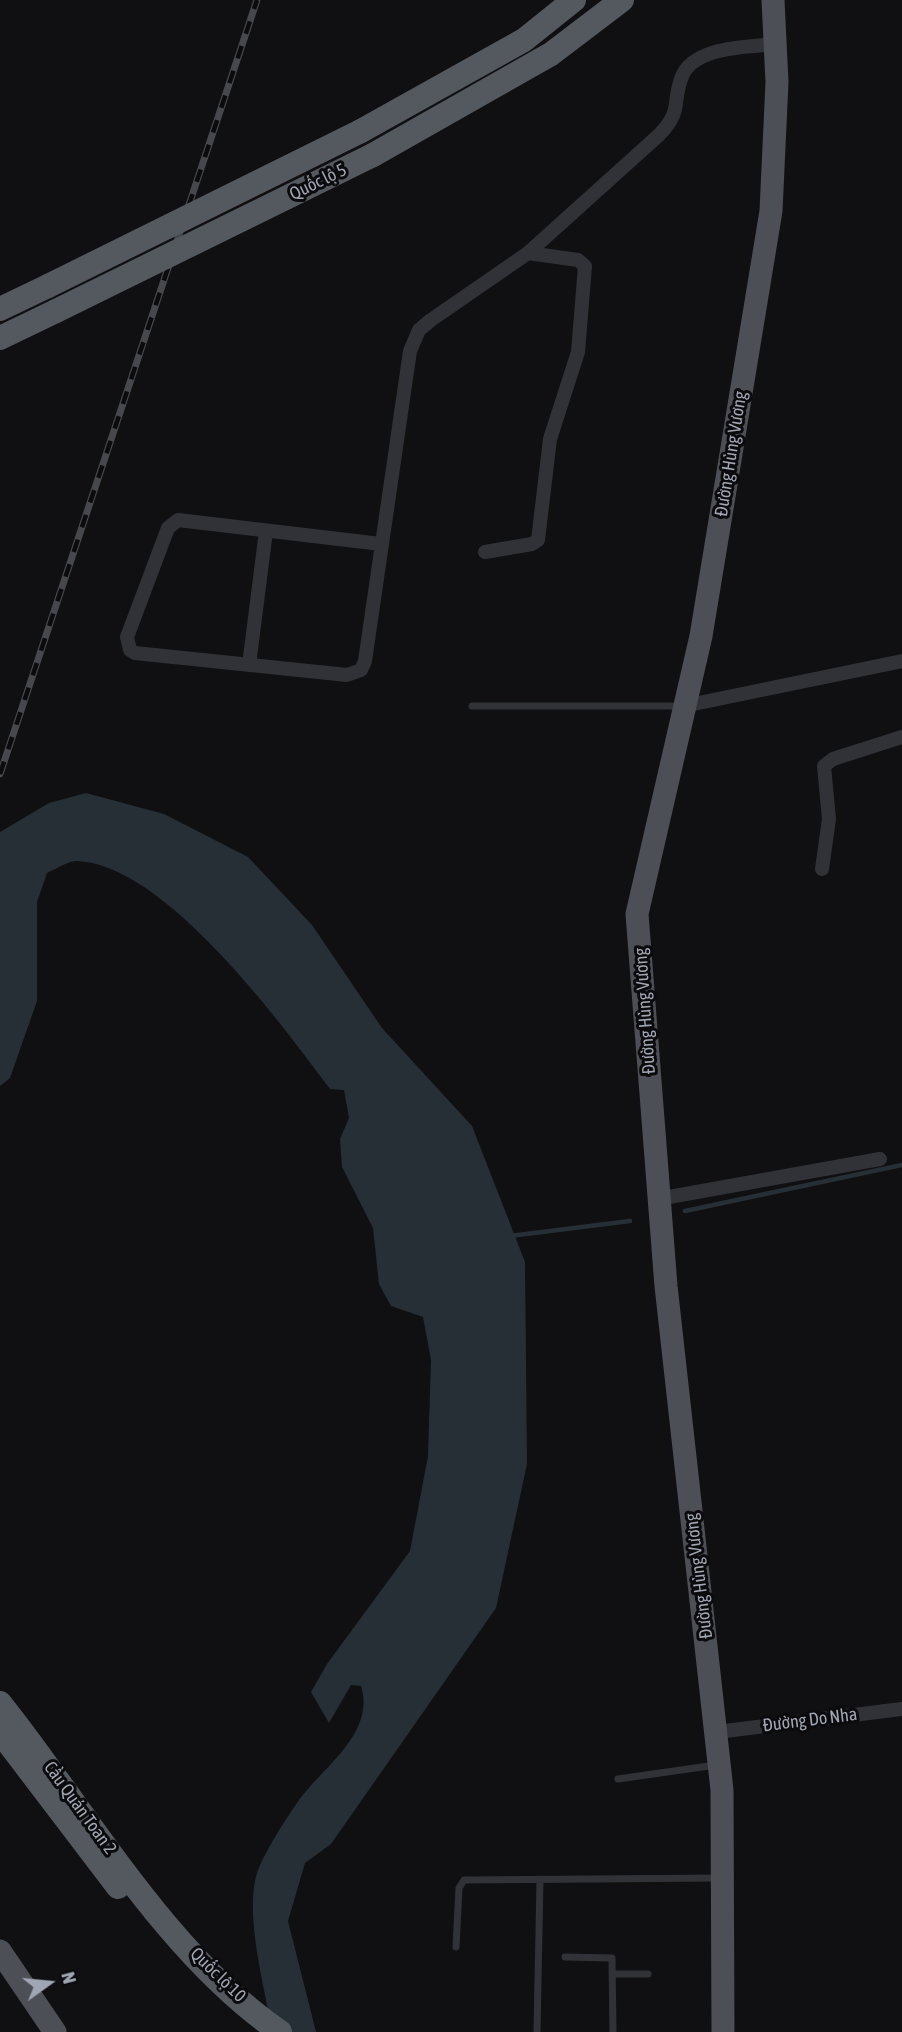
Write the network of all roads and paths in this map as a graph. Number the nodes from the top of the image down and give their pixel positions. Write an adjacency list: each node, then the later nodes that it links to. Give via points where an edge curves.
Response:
1 (574, 0): 6 (highway, Quốc lộ 5, bridge, via 524,40 361,131)
2 (622, 0): 7 (highway, Quốc lộ 5, bridge, via 551,54 373,155)
3 (773, 5): 4 (main road, Đường Hùng Vương)
4 (775, 44): 5 (street, via 718,49 691,66 681,77 676,114 667,126); 14 (main road, Đường Hùng Vương, via 771,211 701,636)
5 (528, 253): 9 (street, via 431,320 414,340); 10 (street, via 578,260 584,266 578,352 550,439 538,540)
6 (0, 309)
7 (0, 338)
8 (266, 531): 9 (street); 12 (street); 12 (street, via 186,520 172,523 127,637 135,653)
9 (381, 544): 12 (street, via 361,670 347,676)
10 (485, 552)
11 (902, 661): 14 (street)
12 (248, 666)
13 (472, 706): 14 (lane)
14 (684, 706): 18 (main road, Đường Hùng Vương, via 637,914)
15 (902, 737): 16 (street, via 824,766 829,819)
16 (822, 869)
17 (880, 1159): 18 (street)
18 (659, 1199): 22 (main road, Đường Hùng Vương)
19 (0, 1703): 27 (highway, Cầu Quán Toan 2)
20 (902, 1709): 22 (street, Đường Do Nha)
21 (0, 1732): 27 (highway, Cầu Quán Toan 2)
22 (717, 1732): 23 (main road, Đường Hùng Vương)
23 (720, 1765): 24 (lane); 25 (main road, Đường Hùng Vương)
24 (618, 1779)
25 (724, 1878): 26 (lane); 37 (main road, Đường Hùng Vương)
26 (540, 1880): 28 (lane, via 464,1880 459,1888); 35 (lane)
27 (153, 1920): 33 (highway, Quốc lộ 10)
28 (456, 1947)
29 (0, 1951): 34 (main road)
30 (565, 1956): 32 (lane, via 611,1958)
31 (648, 1974): 32 (lane)
32 (613, 1975): 36 (lane)
33 (269, 2030)
34 (55, 2032)
35 (537, 2032)
36 (613, 2032)
37 (723, 2032)

